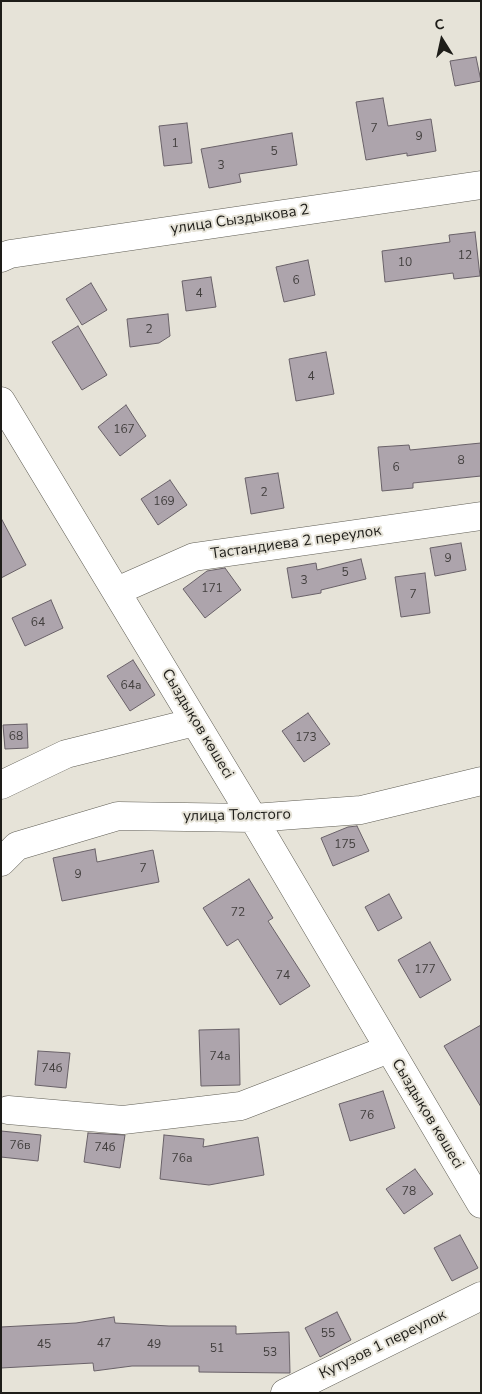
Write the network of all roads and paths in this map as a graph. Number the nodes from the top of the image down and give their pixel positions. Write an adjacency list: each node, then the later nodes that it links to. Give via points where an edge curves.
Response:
1 (481, 185): 2 (street, улица Сыздыкова 2, via 10,254)
2 (1, 258)
3 (1, 401): 5 (street, Сыздықов көшесі)
4 (481, 516): 5 (street, Тастандиева 2 переулок, via 194,557)
5 (118, 591): 6 (street, Сыздықов көшесі)
6 (195, 722): 8 (street, via 66,754); 9 (street, Сыздықов көшесі)
7 (481, 781): 9 (street, улица Толстого, via 361,810)
8 (1, 785)
9 (253, 818): 10 (street, улица Толстого, via 118,816 17,846); 11 (street, Сыздықов көшесі)
10 (1, 862)
11 (389, 1049): 12 (street, Сыздықов көшесі, via 241,1106 123,1120); 13 (street, Сыздықов көшесі)
12 (8, 1110)
13 (481, 1204)
14 (481, 1296): 15 (street, Кутузов 1 переулок)
15 (286, 1393)

